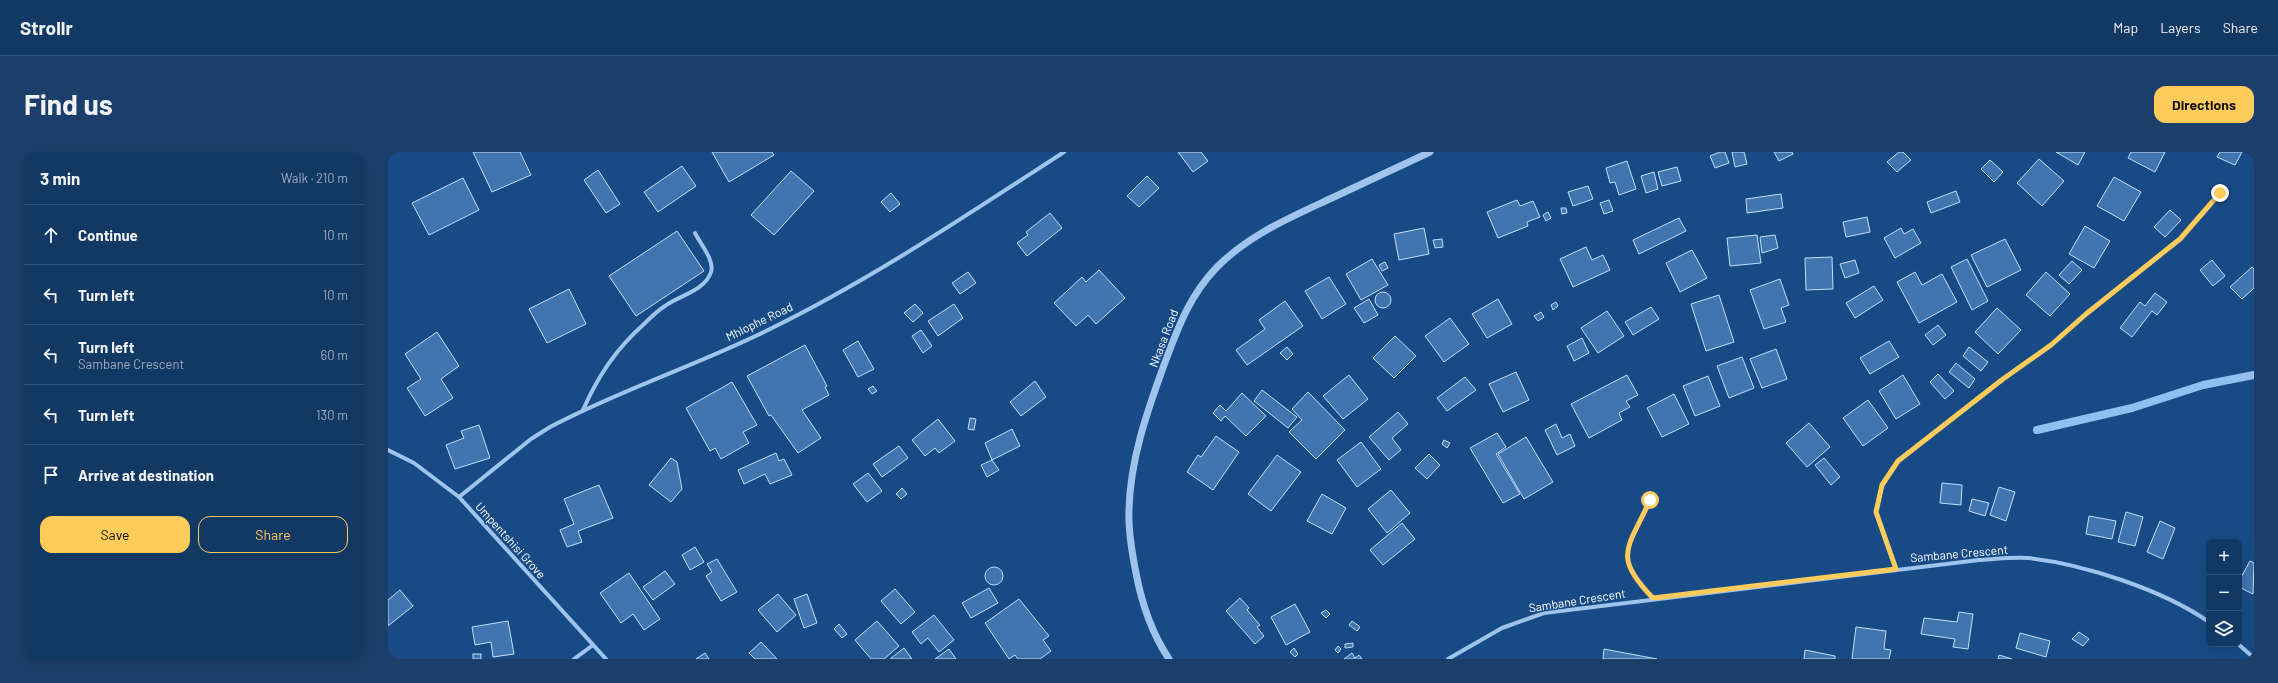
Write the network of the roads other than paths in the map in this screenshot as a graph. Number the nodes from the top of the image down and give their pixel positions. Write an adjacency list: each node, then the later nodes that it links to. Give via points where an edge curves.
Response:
1 (1064, 152): 5 (street, Mhlophe Road, via 871,274 766,331)
2 (1430, 152): 17 (street, Nkasa Road, via 1255,236 1218,267 1184,313 1140,438 1128,511 1133,557 1144,610 1153,634)
3 (2220, 193): 9 (street, via 2180,239 2051,345 1967,406 1898,461 1882,485 1876,512)
4 (695, 233): 5 (street, via 710,261 711,272 693,290 665,305 621,346 607,363)
5 (583, 411): 7 (street, Mhlophe Road, via 531,439)
6 (388, 450): 7 (street, Umpentshisi Grove, via 414,463)
7 (459, 497): 12 (street, Umpentshisi Grove)
8 (1650, 500): 10 (lane, via 1627,556 1632,574)
9 (1896, 569): 10 (street, Sambane Crescent); 11 (street, Sambane Crescent, via 2027,558 2066,565 2158,593)
10 (1653, 598): 18 (street, Sambane Crescent, via 1544,612 1502,628)
11 (2206, 620)
12 (593, 644): 15 (street); 16 (street, Umpentshisi Grove)
13 (2241, 647): 14 (street)
14 (2254, 658)
15 (574, 659)
16 (606, 659)
17 (1169, 659)
18 (1448, 659)

